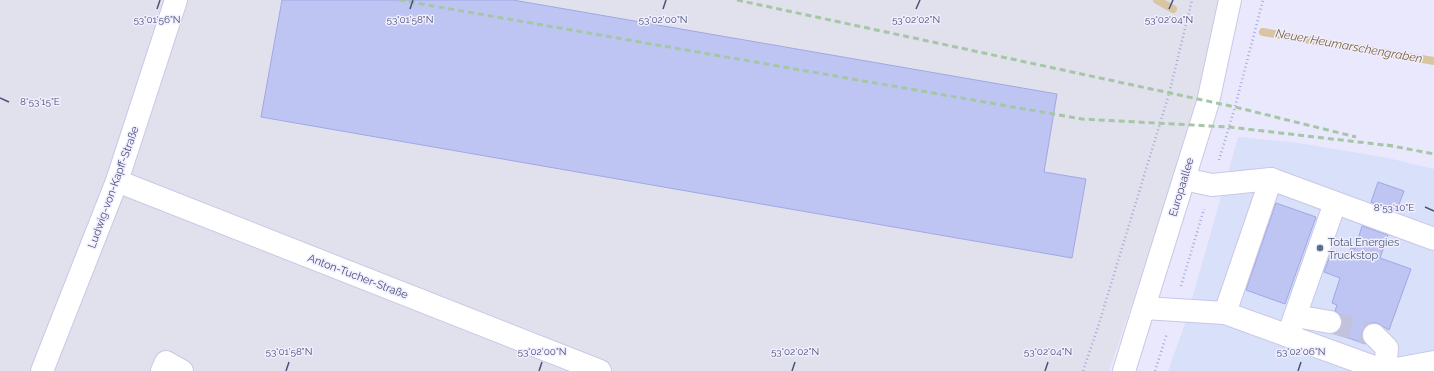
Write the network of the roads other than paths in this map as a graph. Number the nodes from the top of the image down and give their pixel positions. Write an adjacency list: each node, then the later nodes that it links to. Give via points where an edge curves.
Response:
1 (176, 0): 5 (street, Ludwig-von-Kapff-Straße)
2 (1230, 0): 3 (street, Europaallee, via 1208,102)
3 (1184, 179): 4 (street, via 1212,185); 8 (street, Europaallee)
4 (1271, 179): 6 (street); 9 (street)
5 (117, 181): 14 (street, Ludwig-von-Kapff-Straße); 17 (street, Anton-Tucher-Straße)
6 (1335, 203): 7 (street); 11 (street)
7 (1434, 239)
8 (1144, 308): 9 (street); 18 (street, Europaallee)
9 (1225, 313): 11 (street)
10 (1330, 322): 11 (street)
11 (1292, 326): 19 (street)
12 (1374, 335): 19 (street, via 1387,348)
13 (1434, 362): 19 (street)
14 (42, 371)
15 (162, 371): 16 (street, via 166,362)
16 (182, 371)
17 (600, 371)
18 (1124, 371)
19 (1385, 371)

